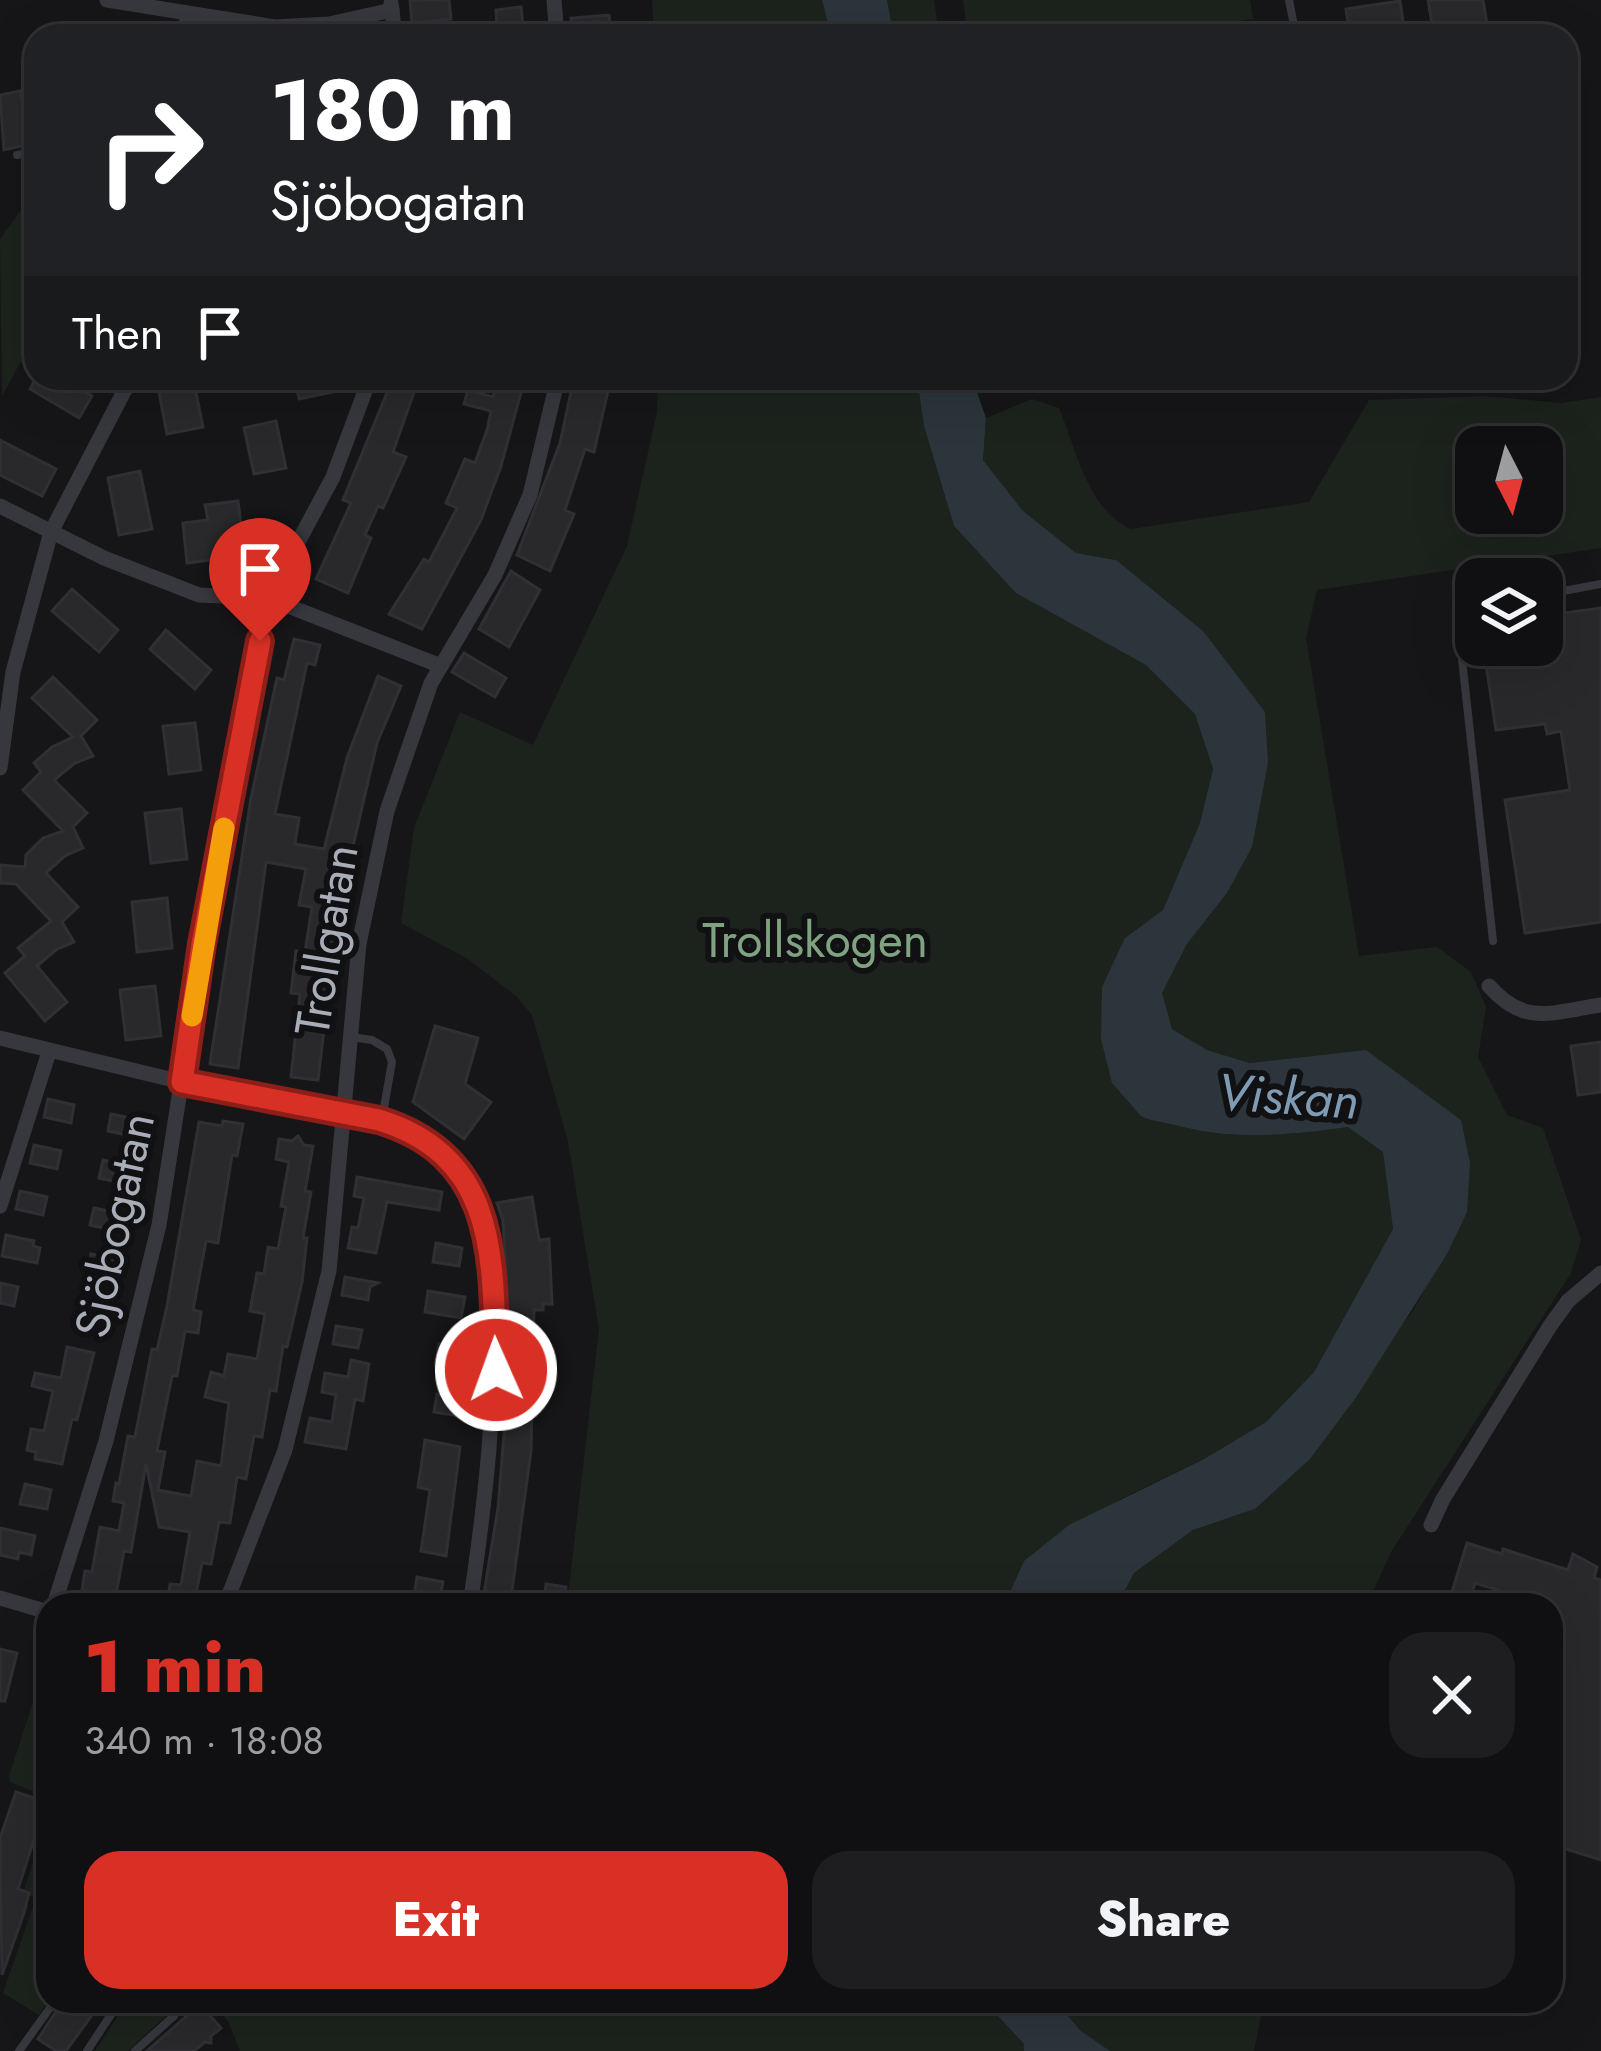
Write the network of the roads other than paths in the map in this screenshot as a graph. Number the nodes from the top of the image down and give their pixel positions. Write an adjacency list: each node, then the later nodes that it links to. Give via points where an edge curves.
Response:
1 (106, 0): 3 (street)
2 (391, 5): 6 (street)
3 (187, 13): 4 (street); 5 (street)
4 (187, 24)
5 (256, 24)
6 (329, 24)
7 (24, 154): 8 (lane)
8 (17, 155)
9 (125, 390): 13 (street)
10 (366, 390): 16 (street, Sjöbogatan, via 333,477)
11 (555, 390): 17 (street, Trollgatan, via 530,495)
12 (0, 506): 13 (street)
13 (51, 532): 16 (street, via 199,595); 19 (street, via 13,672)
14 (1601, 584): 15 (lane)
15 (1563, 591)
16 (268, 598): 17 (street); 26 (street, Sjöbogatan)
17 (441, 666): 23 (street, Trollgatan, via 386,811 358,944)
18 (1463, 666): 20 (lane)
19 (0, 768)
20 (1493, 941)
21 (1489, 986): 22 (street, via 1523,1014)
22 (1601, 1005)
23 (349, 1037): 27 (street, Trollgatan); 28 (lane, via 387,1049)
24 (0, 1038): 25 (street)
25 (49, 1052): 26 (street); 29 (street)
26 (182, 1082): 27 (street); 32 (street, Sjöbogatan, via 160,1225)
27 (341, 1115): 28 (street); 33 (street, Trollgatan, via 328,1271 284,1450)
28 (382, 1121): 34 (street, via 436,1149 466,1180 492,1253 496,1370)
29 (0, 1206)
30 (1601, 1273): 31 (street, via 1550,1326)
31 (1431, 1525)
32 (59, 1593)
33 (230, 1593)
34 (471, 1593)
35 (0, 1598): 36 (street)
36 (36, 1608)
37 (47, 2013): 40 (lane)
38 (112, 2013): 41 (lane)
39 (174, 2016): 42 (lane)
40 (20, 2051)
41 (87, 2051)
42 (135, 2051)

